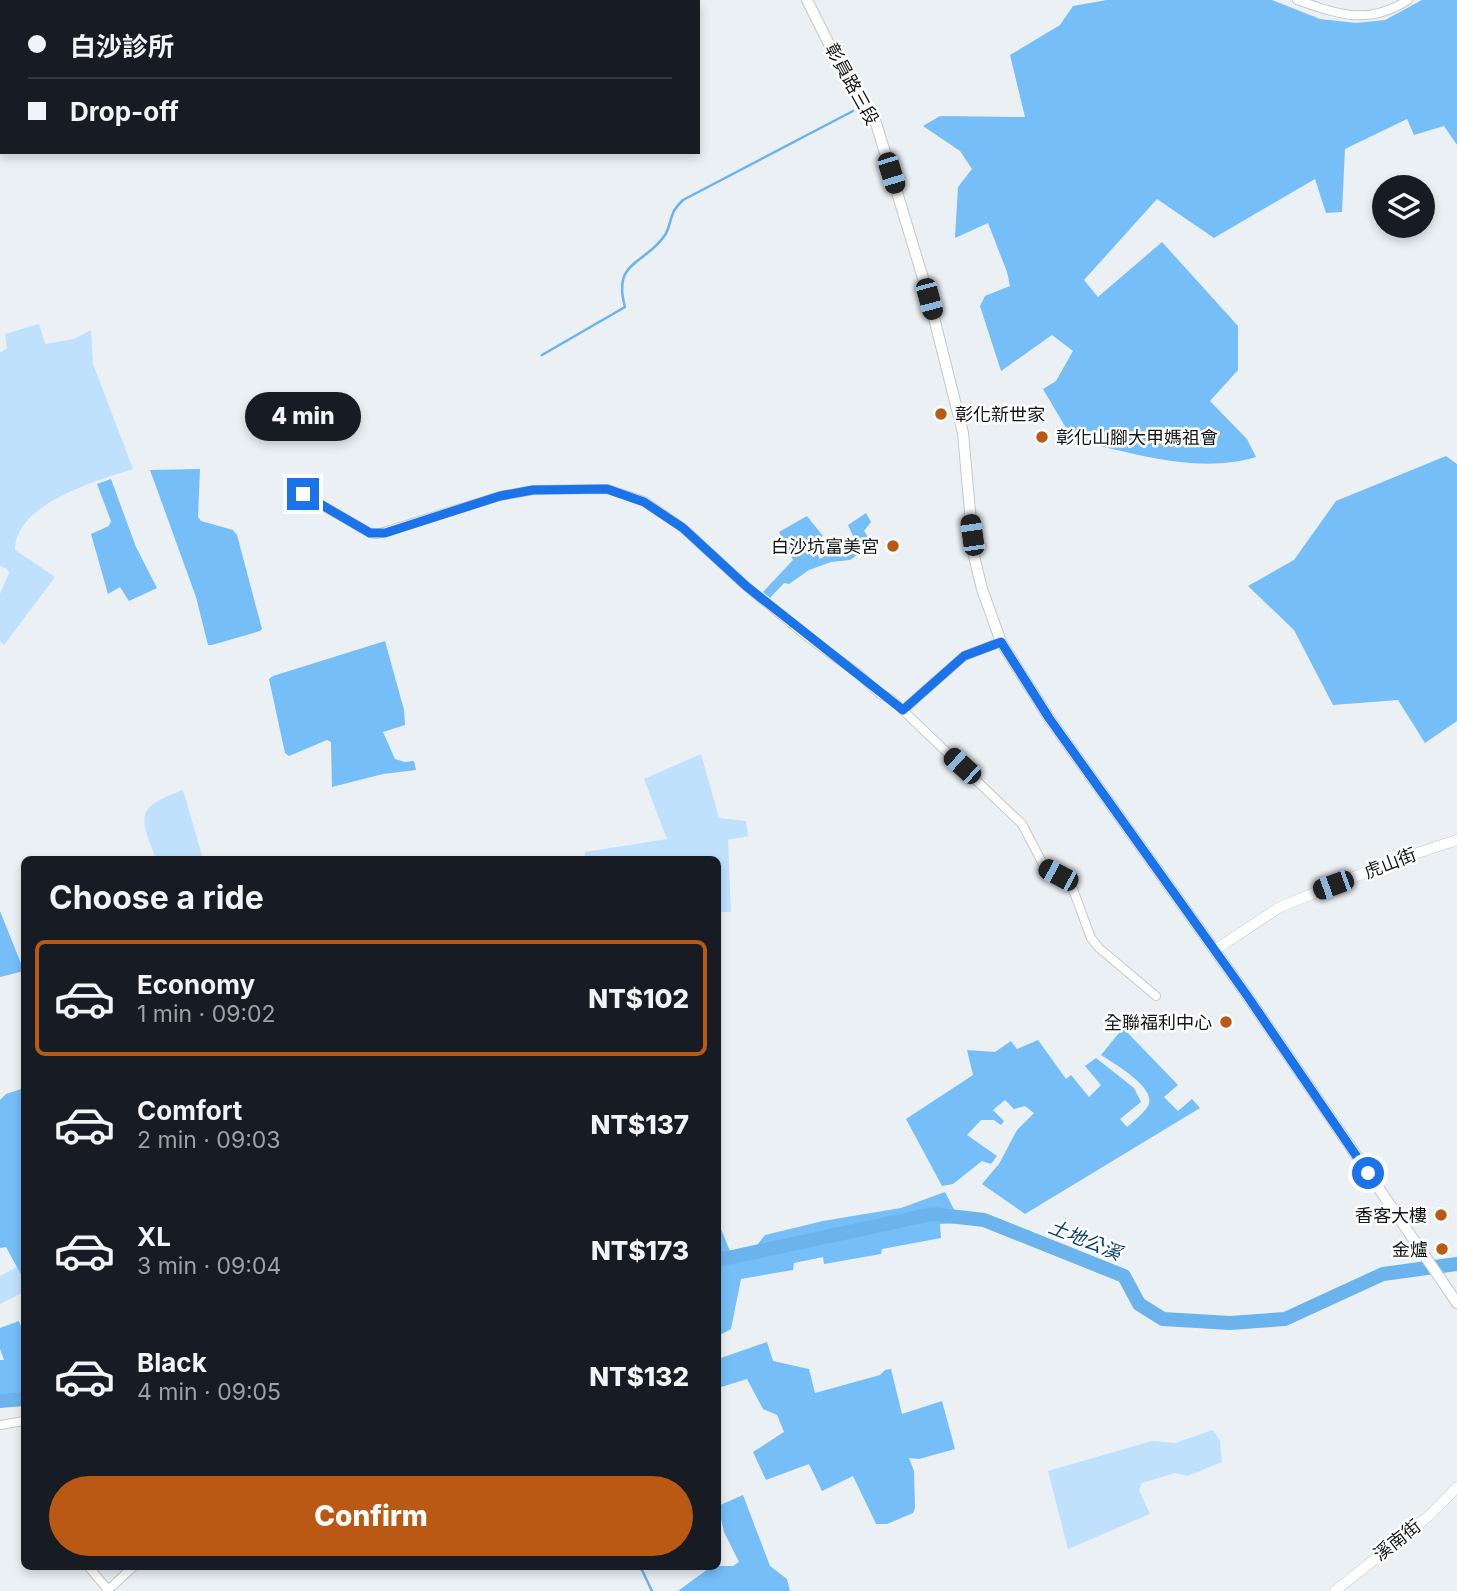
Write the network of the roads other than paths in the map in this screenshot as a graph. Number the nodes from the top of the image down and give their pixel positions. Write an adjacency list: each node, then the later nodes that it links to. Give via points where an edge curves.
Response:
1 (807, 0): 5 (main road, 彰員路三段, via 876,124 918,261 963,433 974,556)
2 (1297, 0): 3 (street, via 1357,15 1390,11)
3 (1408, 0)
4 (303, 494): 6 (street, via 377,534 533,490 607,489 632,497 683,528 746,586)
5 (1001, 642): 6 (street, via 964,656); 8 (main road, 彰員路三段, via 1049,718)
6 (903, 710): 9 (street, via 1022,824 1045,868 1070,884 1091,938)
7 (1457, 840): 8 (street, 虎山街, via 1280,907)
8 (1215, 950): 10 (main road, 彰員路三段)
9 (1156, 996)
10 (1457, 1303)
11 (21, 1422): 12 (street)
12 (0, 1425)
13 (1457, 1486): 16 (street, 溪南街, via 1430,1515)
14 (91, 1570): 15 (street, via 108,1590)
15 (130, 1570)
16 (1335, 1591)

